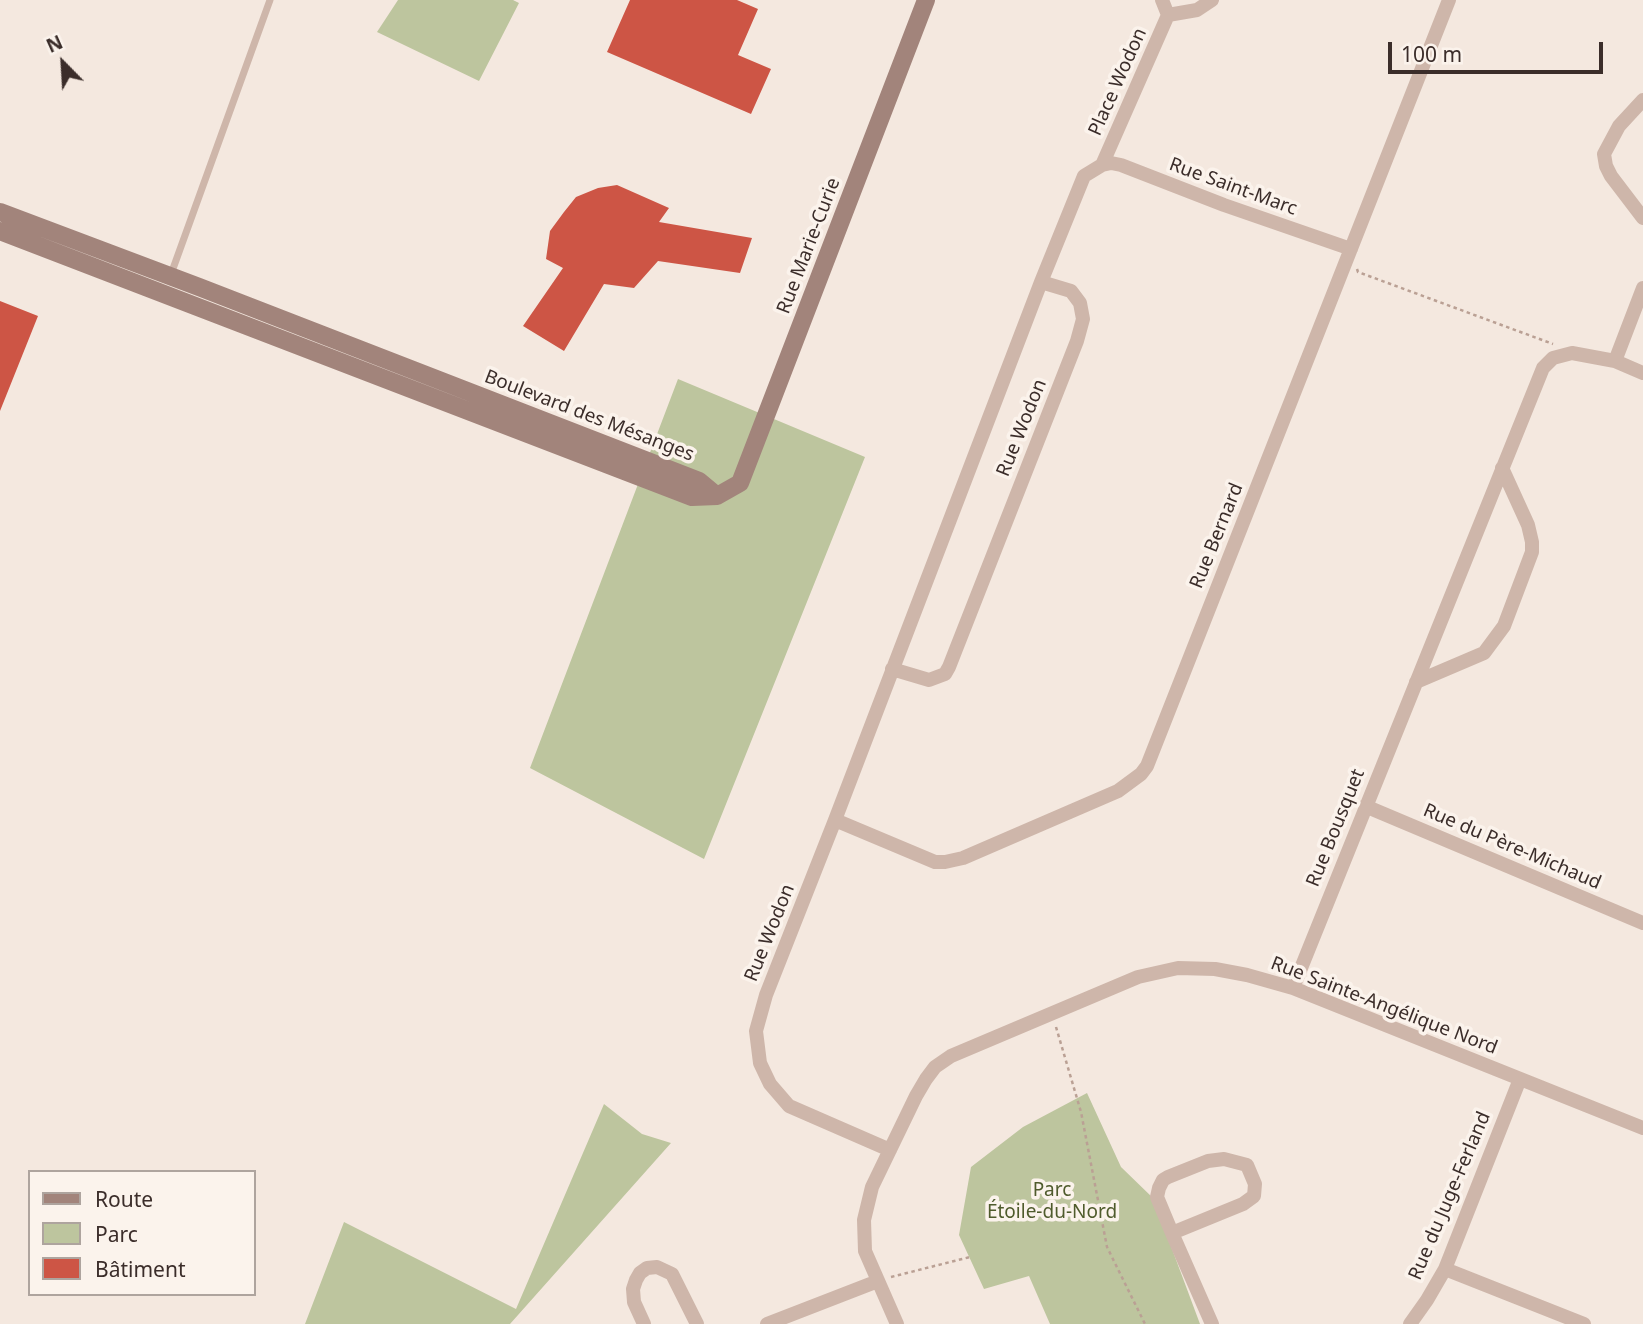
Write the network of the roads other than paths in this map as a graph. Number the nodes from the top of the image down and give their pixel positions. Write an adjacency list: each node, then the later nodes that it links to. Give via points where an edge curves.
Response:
1 (270, 0): 13 (lane)
2 (926, 0): 20 (street, Rue Marie-Curie, via 740,483)
3 (1162, 0): 6 (street, Place Wodon)
4 (1212, 0): 6 (street, Place Wodon, via 1197,10)
5 (1449, 0): 12 (street, Rue Bernard)
6 (1168, 15): 8 (street, Place Wodon)
7 (1643, 100): 10 (street, via 1619,126 1604,154 1611,176)
8 (1102, 164): 12 (street, Rue Saint-Marc, via 1121,165); 14 (street, Rue Wodon, via 1084,176)
9 (0, 212): 13 (street, Boulevard des Mésanges)
10 (1643, 218)
11 (0, 231): 16 (street, Boulevard des Mésanges)
12 (1351, 249): 24 (street, Rue Bernard, via 1141,774 1118,791 945,862 935,862)
13 (171, 276): 16 (lane); 20 (street, Boulevard des Mésanges, via 699,481)
14 (1041, 282): 21 (street, Rue Wodon); 21 (street, Rue Wodon, via 1072,291 1080,303 1083,319 1077,341 949,667 945,674 929,680)
15 (1643, 288): 17 (street)
16 (164, 294): 20 (street, Boulevard des Mésanges, via 692,497)
17 (1615, 361): 18 (street); 19 (street, Rue Bousquet, via 1572,354 1553,358 1543,368)
18 (1643, 373)
19 (1502, 468): 22 (street, Rue Bousquet); 22 (street, via 1528,525 1532,552 1504,626 1483,653)
20 (717, 496)
21 (892, 669): 24 (street, Rue Wodon)
22 (1416, 682): 23 (street, Rue Bousquet)
23 (1365, 806): 25 (street, Rue du Père-Michaud); 26 (street, Rue Bousquet)
24 (835, 820): 29 (street, Rue Wodon, via 761,1009 756,1031 760,1063 789,1106)
25 (1643, 923)
26 (1293, 988): 27 (street, Rue Sainte-Angélique Nord); 29 (street, Rue Sainte-Angélique Nord, via 1215,969 1178,968 1138,976 942,1061 916,1096)
27 (1520, 1079): 28 (street, Rue Sainte-Angélique Nord); 31 (street, Rue du Juge-Ferland)
28 (1643, 1128)
29 (890, 1150): 32 (street, Rue Sainte-Angélique Nord, via 872,1187 864,1220 865,1251)
30 (1172, 1233): 30 (street, via 1254,1196 1255,1184 1247,1165 1224,1159 1208,1161 1163,1180 1157,1197); 37 (street)
31 (1445, 1269): 38 (street, Rue du Juge-Ferland); 39 (street)
32 (878, 1281): 35 (street); 36 (street, Rue Sainte-Angélique Nord)
33 (644, 1324): 34 (street, via 633,1290 640,1273 657,1267 672,1274)
34 (697, 1324)
35 (767, 1324)
36 (897, 1324)
37 (1212, 1324)
38 (1410, 1324)
39 (1584, 1324)

